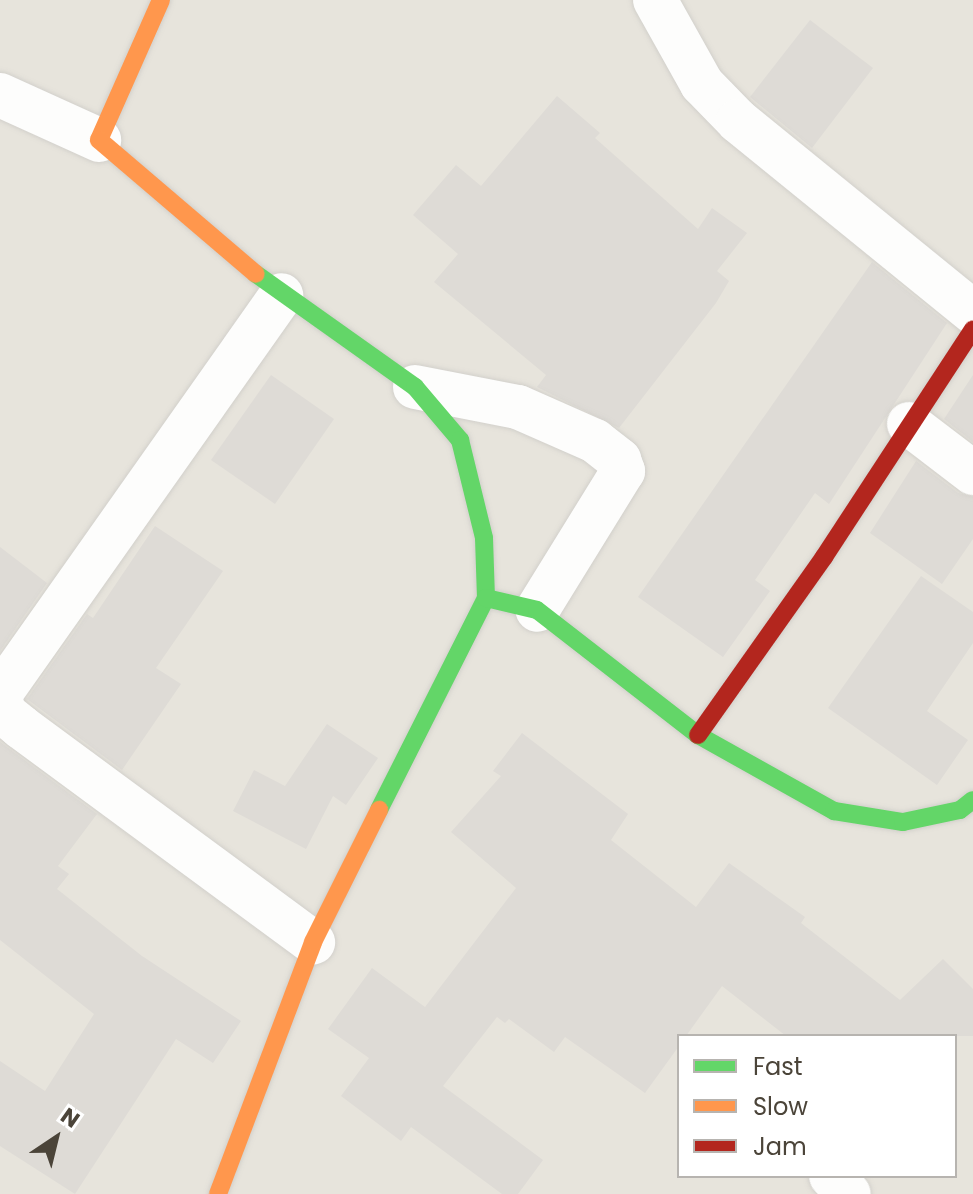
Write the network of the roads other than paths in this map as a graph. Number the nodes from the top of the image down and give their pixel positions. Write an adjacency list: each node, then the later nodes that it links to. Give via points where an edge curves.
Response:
1 (161, 0): 4 (street)
2 (655, 0): 6 (street, via 702,84 738,121)
3 (0, 95): 4 (street)
4 (99, 140): 5 (street)
5 (281, 295): 8 (street); 13 (street)
6 (973, 312)
7 (973, 329): 9 (street)
8 (415, 387): 11 (street, via 460,440 484,538); 12 (street, via 518,407 595,441 619,460 623,471)
9 (909, 424): 10 (street); 14 (street, via 824,557)
10 (973, 473)
11 (486, 598): 12 (street); 16 (street)
12 (537, 610): 14 (street)
13 (0, 695): 16 (street, via 4,713 21,727)
14 (698, 735): 15 (street, via 834,811 903,822 960,810)
15 (973, 800)
16 (313, 942): 18 (street)
17 (833, 1178): 19 (street)
18 (218, 1194)
19 (849, 1194)

